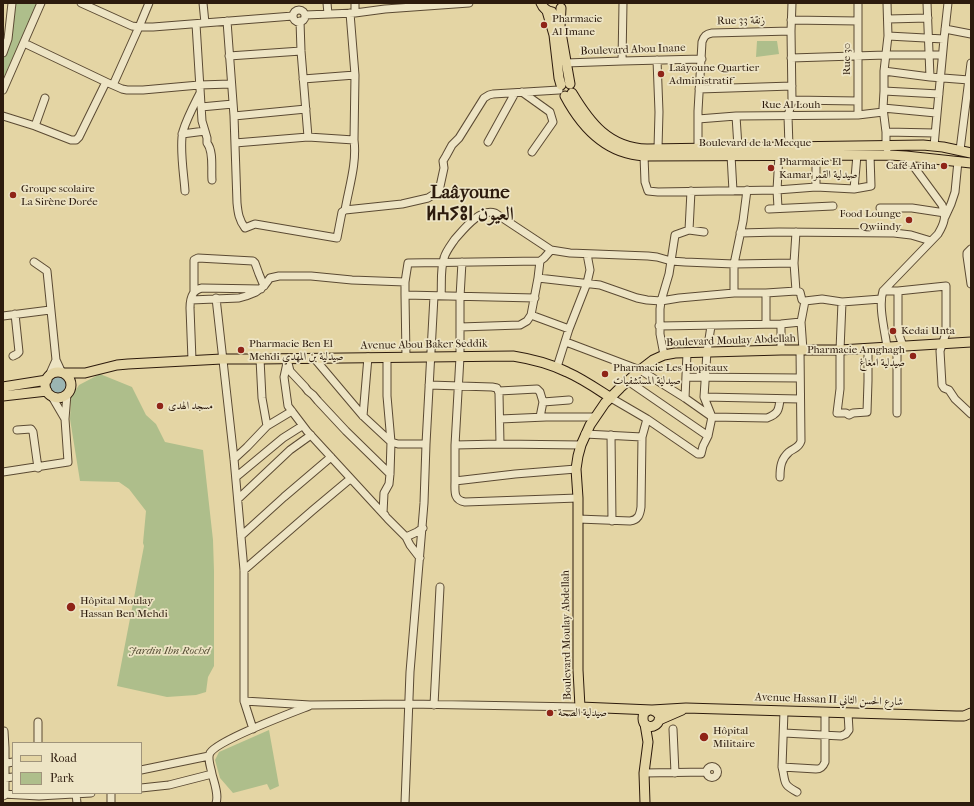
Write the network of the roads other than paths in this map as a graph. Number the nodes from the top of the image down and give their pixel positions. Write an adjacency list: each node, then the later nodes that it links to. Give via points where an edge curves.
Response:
1 (12, 3): 38 (street)
2 (41, 3): 40 (street)
3 (81, 3): 32 (street)
4 (149, 3): 32 (street)
5 (203, 3): 30 (street)
6 (326, 3): 21 (street)
7 (355, 3): 20 (street)
8 (469, 3): 18 (street)
9 (541, 3): 19 (main road)
10 (623, 3): 51 (street)
11 (792, 3): 26 (street)
12 (858, 3): 28 (street, Rue 30)
13 (887, 3): 25 (street)
14 (928, 3): 24 (street)
15 (948, 3): 33 (street)
16 (562, 5): 19 (main road, via 554,12); 52 (main road, Boulevard de la Mecque, via 560,27)
17 (298, 6): 22 (street); 23 (street)
18 (385, 6): 20 (street)
19 (547, 11): 67 (main road, Boulevard de la Mecque, via 554,35 559,78)
20 (352, 13): 21 (street); 55 (street)
21 (328, 14): 22 (street)
22 (305, 15): 27 (street)
23 (293, 16): 27 (street, via 295,20); 29 (street)
24 (928, 18): 25 (street); 37 (street)
25 (888, 19): 36 (street)
26 (791, 20): 28 (street); 34 (street)
27 (300, 21): 41 (street)
28 (858, 21): 45 (street, Rue 30)
29 (227, 22): 30 (street); 44 (street)
30 (205, 23): 31 (street)
31 (196, 24): 32 (street); 64 (street)
32 (139, 27): 62 (street)
33 (945, 29): 35 (street); 39 (street)
34 (791, 31): 48 (street); 49 (street, Rue 33 زنقة, via 709,33 703,39)
35 (971, 34)
36 (888, 36): 37 (street); 43 (street)
37 (928, 38): 39 (street); 46 (street)
38 (5, 39): 42 (street)
39 (944, 39): 47 (street)
40 (24, 43): 60 (street); 66 (street)
41 (301, 51): 44 (street); 57 (street)
42 (3, 53)
43 (886, 55): 45 (street); 46 (street); 54 (street)
44 (229, 56): 61 (street)
45 (858, 56): 48 (street); 74 (street, Rue 30)
46 (929, 56): 47 (street); 56 (street)
47 (942, 56): 58 (street)
48 (791, 58): 63 (street)
49 (702, 59): 50 (street, Boulevard Abou Inane); 65 (street, Rue 33 زنقة)
50 (657, 60): 51 (street, Boulevard Abou Inane); 100 (street)
51 (622, 61): 52 (street, Boulevard Abou Inane)
52 (566, 63): 67 (main road, Boulevard de la Mecque)
53 (971, 64): 59 (street)
54 (884, 71): 56 (street); 68 (street)
55 (355, 75): 57 (street); 93 (street)
56 (930, 77): 58 (street)
57 (303, 78): 77 (street)
58 (940, 78): 59 (street); 71 (street)
59 (969, 80): 70 (street)
60 (106, 82): 62 (street); 87 (street, via 76,140)
61 (231, 84): 64 (street); 75 (street)
62 (113, 85): 64 (street, via 133,90)
63 (792, 86): 65 (street); 73 (street)
64 (200, 89): 76 (street); 91 (street)
65 (699, 89): 85 (street, Rue 33 زنقة)
66 (3, 90)
67 (565, 90): 69 (street); 100 (main road, Boulevard de la Mecque, via 607,136 627,146); 111 (main road, Boulevard de la Mecque, via 573,110 603,142 622,152)
68 (884, 91): 71 (street); 78 (street)
69 (518, 92): 94 (street); 103 (street, via 550,112 553,119); 127 (street, via 491,94 484,98 443,161 439,191 428,198 402,204)
70 (969, 92): 86 (street)
71 (939, 94): 79 (street)
72 (45, 98): 87 (street)
73 (792, 100): 74 (street); 84 (street)
74 (858, 101): 80 (street, Rue 30)
75 (233, 104): 76 (street); 82 (street)
76 (201, 107): 88 (street)
77 (306, 109): 82 (street); 92 (street)
78 (883, 110): 79 (street, Rue Al Louh); 80 (street, Rue Al Louh); 89 (street)
79 (936, 113): 90 (street)
80 (858, 115): 84 (street, Rue Al Louh)
81 (3, 116): 87 (street)
82 (234, 116): 95 (street)
83 (736, 116): 84 (street, Rue Al Louh); 85 (street, Rue Al Louh); 98 (street)
84 (788, 116): 99 (street)
85 (698, 119): 101 (street, Rue 33 زنقة)
86 (968, 119): 102 (street)
87 (34, 126)
88 (205, 132): 91 (street); 115 (street, via 211,152)
89 (886, 132): 90 (street); 96 (street)
90 (935, 133): 97 (street)
91 (182, 134): 120 (street)
92 (308, 137): 93 (street); 95 (street)
93 (354, 140): 127 (street, via 354,162)
94 (488, 142)
95 (235, 143): 127 (street, via 237,203 240,219 246,228 255,224 337,238 342,212)
96 (886, 145): 97 (main road, Boulevard de la Mecque); 99 (main road, Boulevard de la Mecque); 110 (street)
97 (934, 146): 102 (main road, Boulevard de la Mecque)
98 (738, 147): 99 (main road, Boulevard de la Mecque); 101 (main road, Boulevard de la Mecque)
99 (789, 147)
100 (658, 148): 101 (main road, Boulevard de la Mecque)
101 (698, 148)
102 (960, 150): 104 (main road, Boulevard de la Mecque)
103 (532, 152)
104 (971, 153)
105 (816, 154): 107 (main road, Boulevard de la Mecque); 108 (main road, Boulevard de la Mecque); 116 (street)
106 (731, 155): 107 (main road, Boulevard de la Mecque); 111 (main road, Boulevard de la Mecque); 122 (street)
107 (779, 155): 119 (street)
108 (857, 155): 109 (main road, Boulevard de la Mecque); 117 (street)
109 (870, 155): 110 (main road, Boulevard de la Mecque); 117 (street, via 871,186)
110 (889, 155): 112 (main road, Boulevard de la Mecque)
111 (644, 156): 121 (street, via 648,191)
112 (906, 156): 113 (main road, Boulevard de la Mecque); 128 (street, via 942,205)
113 (958, 161): 114 (main road, Boulevard de la Mecque); 128 (street, via 955,192)
114 (971, 163)
115 (212, 180)
116 (816, 187): 117 (street); 119 (street)
117 (854, 189)
118 (747, 190): 119 (street); 122 (street); 132 (street)
119 (777, 190): 124 (street)
120 (185, 191)
121 (691, 191): 122 (street); 129 (street)
122 (733, 191)
123 (833, 206): 124 (street)
124 (778, 208): 126 (street)
125 (880, 208): 128 (street, via 912,208)
126 (769, 209)
127 (345, 210)
128 (945, 215): 133 (street, via 942,228)
129 (689, 230): 130 (street); 138 (street, via 675,234)
130 (704, 232)
131 (796, 232): 132 (street); 133 (street, via 894,233); 142 (street)
132 (740, 233): 143 (street)
133 (931, 241): 150 (street)
134 (551, 250): 136 (street); 137 (street); 141 (street, via 495,213 489,212 478,216 462,231 445,254)
135 (971, 250): 147 (street, via 967,253)
136 (587, 254): 138 (street, via 648,256); 146 (street, via 590,270)
137 (540, 261): 140 (street); 144 (street)
138 (671, 261): 143 (street); 162 (street)
139 (34, 262): 165 (street, via 47,271)
140 (462, 262): 141 (street); 157 (street)
141 (442, 263): 145 (street, via 408,263); 156 (street)
142 (794, 263): 143 (street); 149 (street)
143 (734, 264): 153 (street)
144 (538, 278): 146 (street); 159 (street)
145 (405, 282): 148 (street, via 278,276 270,278); 155 (street)
146 (587, 284): 162 (street, via 600,285 642,299); 175 (street)
147 (971, 284)
148 (263, 287): 152 (street, via 202,288); 152 (street, via 253,261 198,258 194,260); 158 (street, via 239,298)
149 (796, 291): 154 (street); 163 (street, via 800,292 802,300)
150 (883, 291): 151 (street); 160 (street)
151 (898, 291): 178 (street, via 946,286 946,333); 179 (street)
152 (194, 292): 161 (street)
153 (734, 293): 154 (street); 162 (street)
154 (766, 293): 170 (street)
155 (405, 295): 156 (street); 190 (street)
156 (438, 296): 157 (street); 191 (street)
157 (460, 297): 159 (street); 174 (street)
158 (216, 298): 161 (street); 195 (street)
159 (535, 298): 167 (street)
160 (881, 299): 164 (street); 180 (street)
161 (191, 300): 198 (street)
162 (661, 301): 172 (street)
163 (805, 301): 164 (street, via 822,299); 169 (street)
164 (842, 302): 184 (street)
165 (50, 310): 166 (street); 197 (street)
166 (15, 314): 168 (street); 188 (street, via 19,352)
167 (531, 315): 174 (street, via 520,325); 175 (street)
168 (3, 316)
169 (801, 322): 171 (street); 183 (street)
170 (766, 324): 171 (street); 173 (street)
171 (781, 324): 182 (street)
172 (659, 326): 173 (street); 187 (street)
173 (711, 326): 185 (street)
174 (460, 327): 192 (street)
175 (569, 329): 176 (street)
176 (566, 342): 200 (street); 201 (street)
177 (971, 342): 178 (main road, Boulevard Moulay Abdellah)
178 (942, 344): 179 (main road, Boulevard Moulay Abdellah); 225 (street, via 942,385)
179 (900, 346): 180 (main road, Boulevard Moulay Abdellah); 224 (street)
180 (887, 347): 181 (main road, Boulevard Moulay Abdellah)
181 (868, 348): 184 (main road, Boulevard Moulay Abdellah); 184 (street, via 867,412 849,415 838,413)
182 (781, 350): 183 (main road, Boulevard Moulay Abdellah); 185 (main road, Boulevard Moulay Abdellah)
183 (801, 350): 184 (main road, Boulevard Moulay Abdellah); 206 (street)
184 (840, 350)
185 (707, 352): 186 (main road, Boulevard Moulay Abdellah); 205 (street)
186 (687, 353): 187 (main road, Boulevard Moulay Abdellah); 204 (street)
187 (664, 355): 201 (main road, Boulevard Moulay Abdellah)
188 (13, 356)
189 (387, 357): 190 (main road, Avenue Abou Baker Seddik); 194 (main road, Avenue Abou Baker Seddik); 241 (street)
190 (406, 357): 191 (main road, Avenue Abou Baker Seddik)
191 (431, 357): 192 (main road, Avenue Abou Baker Seddik); 209 (street)
192 (460, 357): 200 (main road, Avenue Abou Baker Seddik, via 513,356); 210 (street)
193 (314, 358): 194 (main road, Avenue Abou Baker Seddik); 199 (main road, Avenue Abou Baker Seddik); 226 (street)
194 (368, 358): 226 (street)
195 (222, 359): 196 (main road, Avenue Abou Baker Seddik); 198 (main road, Avenue Abou Baker Seddik); 247 (street)
196 (260, 359): 199 (main road, Avenue Abou Baker Seddik); 233 (street, via 262,398)
197 (56, 360): 202 (street); 207 (street)
198 (192, 360): 203 (main road, Avenue Abou Baker Seddik, via 117,365)
199 (287, 361): 223 (street, via 284,377 288,406); 251 (street, via 290,371 308,391)
200 (557, 367): 217 (main road, Avenue Abou Baker Seddik)
201 (640, 370): 208 (main road, Boulevard Moulay Abdellah); 218 (street)
202 (63, 373): 203 (main road, Avenue Abou Baker Seddik); 207 (main road, via 54,373); 212 (main road, via 69,378)
203 (86, 373): 212 (main road)
204 (686, 377): 205 (street); 218 (street)
205 (704, 378): 206 (street); 216 (street)
206 (800, 378): 220 (street)
207 (47, 379): 211 (main road); 214 (main road, via 46,388)
208 (628, 381): 217 (main road, Boulevard Moulay Abdellah); 239 (street)
209 (429, 385): 210 (street); 242 (street)
210 (458, 386): 213 (street, via 495,387); 244 (street)
211 (3, 387)
212 (69, 391): 214 (main road, via 61,397); 230 (street)
213 (499, 391): 222 (street, via 537,389); 231 (street)
214 (49, 393): 215 (main road); 230 (street)
215 (3, 396)
216 (704, 396): 219 (street); 229 (street)
217 (611, 398): 228 (main road, Boulevard Moulay Abdellah); 232 (street)
218 (685, 398): 229 (street)
219 (780, 399): 220 (street); 229 (street, via 778,410 767,418)
220 (800, 399): 253 (street, via 800,444 783,460 780,465)
221 (569, 400): 222 (street)
222 (543, 402): 227 (street)
223 (292, 411): 233 (street); 234 (street)
224 (897, 413)
225 (971, 414)
226 (363, 416): 241 (street)
227 (540, 417): 228 (street); 231 (street)
228 (595, 417): 236 (main road, Boulevard Moulay Abdellah)
229 (712, 417): 239 (street)
230 (65, 419): 248 (street, via 68,462)
231 (500, 419): 243 (street)
232 (647, 419): 239 (street, via 698,454 702,453); 240 (street)
233 (267, 426): 247 (street)
234 (302, 426): 237 (street); 252 (street, via 283,438)
235 (17, 430): 248 (street, via 31,429 33,432)
236 (585, 434): 238 (street); 245 (main road, Boulevard Moulay Abdellah)
237 (311, 435): 246 (street); 257 (street, via 290,450)
238 (611, 436): 240 (street); 260 (street)
239 (708, 436)
240 (642, 438): 260 (street, via 640,514 632,521)
241 (391, 442): 242 (street); 251 (street)
242 (426, 444): 261 (street)
243 (500, 444): 244 (street); 245 (street)
244 (455, 445): 255 (street)
245 (581, 445): 249 (main road, Boulevard Moulay Abdellah)
246 (331, 457): 254 (street); 262 (street)
247 (234, 459): 252 (street)
248 (38, 468): 250 (street)
249 (576, 469): 255 (street); 256 (main road, Boulevard Moulay Abdellah)
250 (3, 472)
251 (390, 474): 259 (street, via 389,484 384,492 383,513)
252 (236, 477): 257 (street)
253 (780, 477)
254 (350, 479): 259 (street); 265 (street)
255 (455, 481): 256 (street, via 456,497 465,502)
256 (578, 498): 258 (main road, Boulevard Moulay Abdellah)
257 (238, 499): 262 (street)
258 (578, 518): 260 (street); 271 (main road, Boulevard Moulay Abdellah)
259 (388, 519): 263 (street)
260 (612, 520)
261 (423, 528): 263 (street); 264 (street)
262 (241, 536): 265 (street)
263 (406, 537): 264 (street)
264 (420, 558): 268 (street)
265 (244, 570): 267 (street)
266 (440, 587): 270 (street)
267 (244, 702): 269 (street); 282 (street)
268 (409, 704): 269 (street); 270 (street); 306 (street)
269 (310, 705): 282 (street)
270 (434, 705): 271 (street)
271 (580, 707): 272 (main road, Avenue Hassan II شارع الحسن الثاني)
272 (625, 708): 274 (main road, Avenue Hassan II شارع الحسن الثاني); 281 (main road)
273 (686, 708): 274 (main road, Avenue Hassan II شارع الحسن الثاني); 275 (main road, Avenue Hassan II شارع الحسن الثاني); 280 (main road, Avenue Hassan II شارع الحسن الثاني)
274 (651, 710): 280 (main road, via 657,711); 281 (main road, via 644,713)
275 (784, 711): 276 (main road, Avenue Hassan II شارع الحسن الثاني); 285 (street)
276 (825, 712): 277 (main road, Avenue Hassan II شارع الحسن الثاني); 286 (street)
277 (848, 713): 278 (main road, Avenue Hassan II شارع الحسن الثاني, via 956,716); 286 (street, via 846,734)
278 (971, 713)
279 (38, 722): 287 (street)
280 (659, 722): 281 (main road, via 652,726); 288 (main road)
281 (645, 723): 288 (main road)
282 (253, 729): 289 (street, via 216,747)
283 (673, 730): 295 (street)
284 (4, 731): 290 (street)
285 (784, 733): 286 (street); 291 (street)
286 (826, 736): 291 (street, via 825,762 821,769)
287 (38, 742)
288 (648, 742): 294 (main road)
289 (209, 756): 292 (street); 296 (street)
290 (4, 763): 298 (street)
291 (782, 767): 300 (street, via 785,783)
292 (142, 770)
293 (706, 772): 295 (street)
294 (644, 773): 295 (street); 307 (main road)
295 (675, 773)
296 (212, 774): 299 (street, via 169,785); 305 (street)
297 (12, 777): 298 (street)
298 (5, 778): 302 (street)
299 (142, 788)
300 (797, 792)
301 (74, 794): 303 (street); 304 (street)
302 (4, 795): 303 (street)
303 (39, 797)
304 (77, 803)
305 (216, 803)
306 (405, 803)
307 (645, 803)

